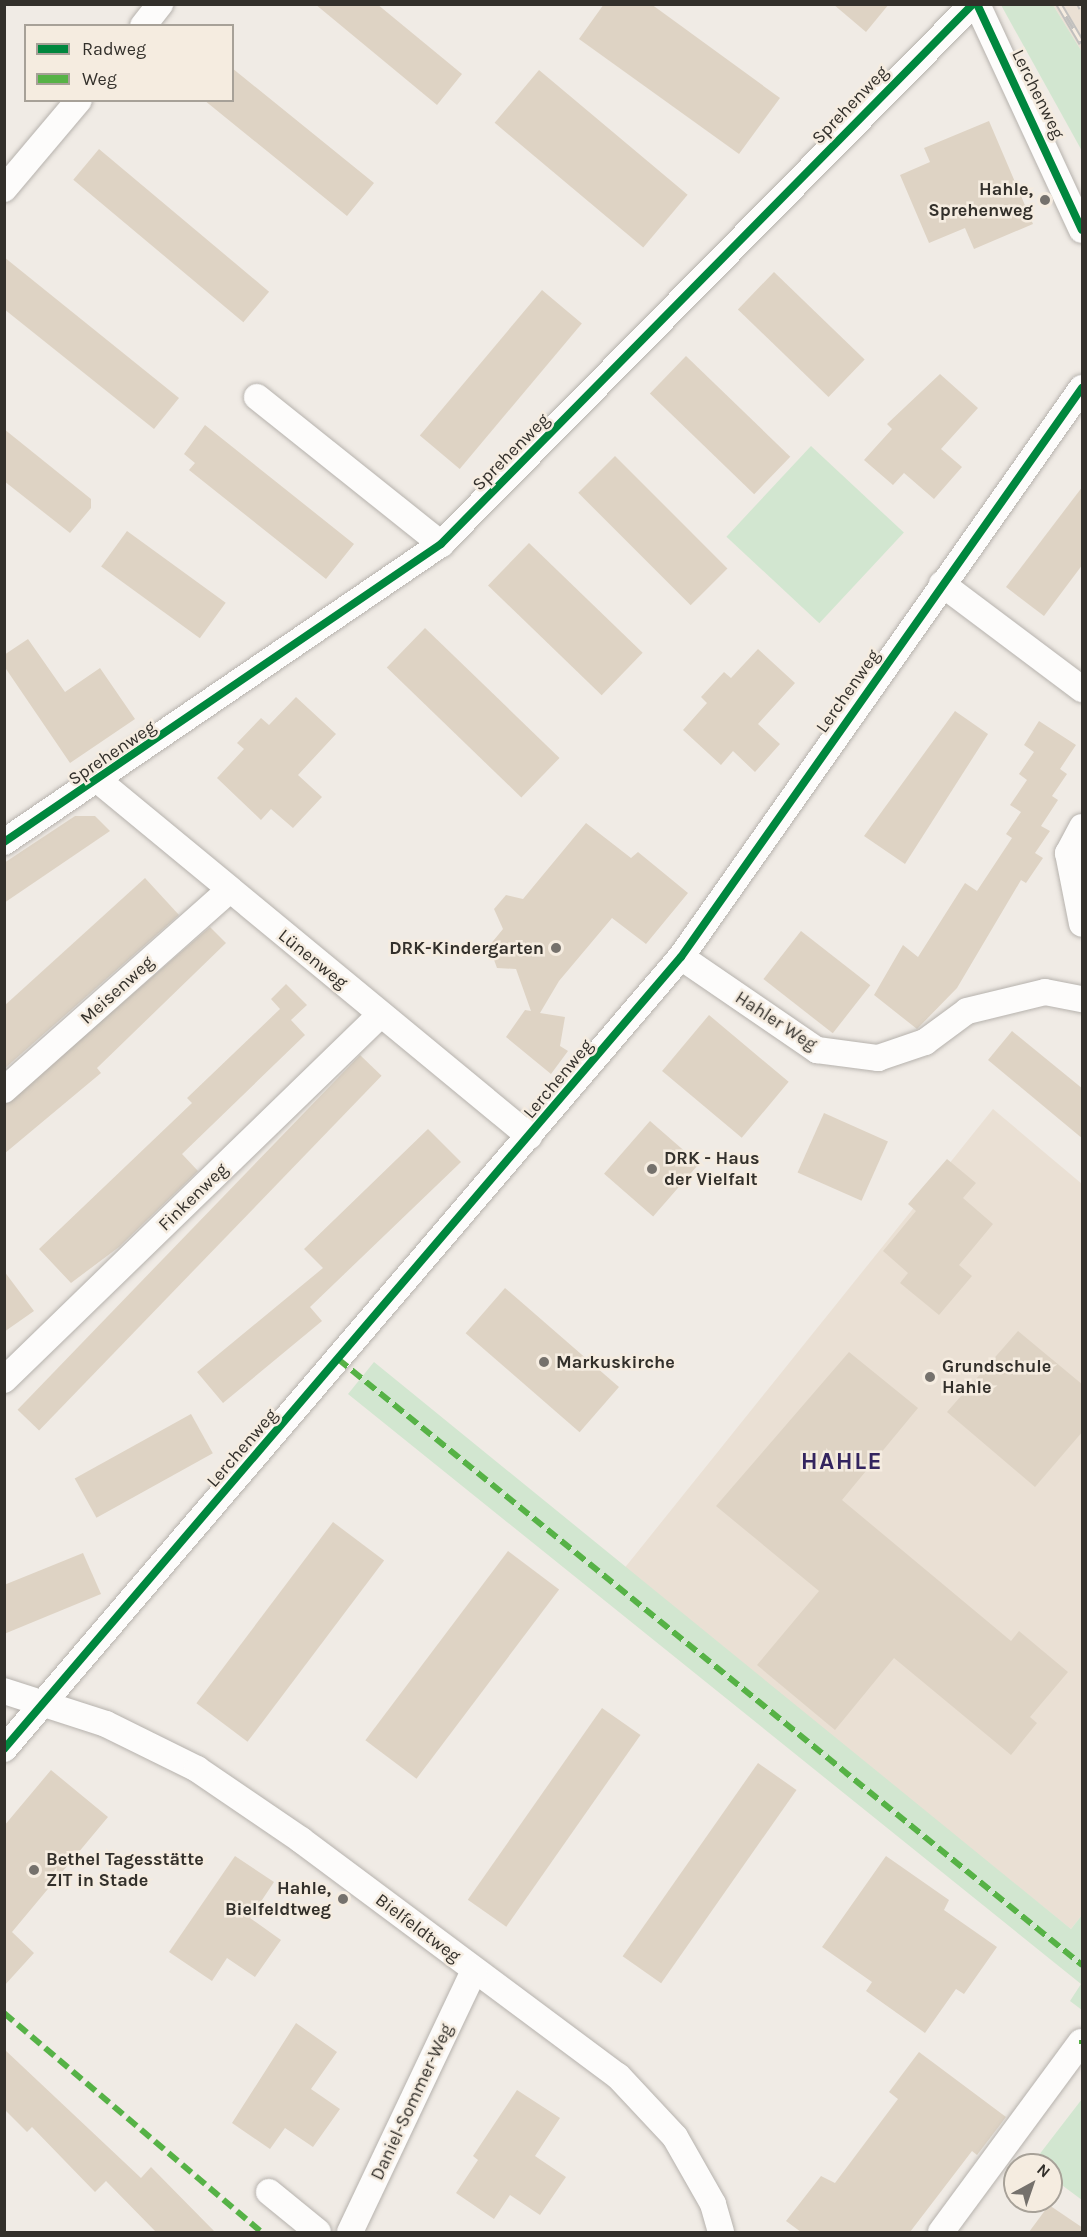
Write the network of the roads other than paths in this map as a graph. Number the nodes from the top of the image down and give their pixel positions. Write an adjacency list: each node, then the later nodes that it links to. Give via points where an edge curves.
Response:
1 (160, 4): 4 (street)
2 (973, 4): 10 (street, Sprehenweg)
3 (977, 4): 7 (street, Lerchenweg)
4 (145, 24)
5 (78, 102): 6 (street)
6 (4, 189)
7 (1083, 230)
8 (1083, 388): 11 (street, Lerchenweg)
9 (257, 397): 10 (street)
10 (441, 544): 13 (street, Sprehenweg)
11 (942, 584): 12 (street); 18 (street, Lerchenweg)
12 (1083, 689)
13 (99, 781): 15 (street, Sprehenweg); 16 (street, Lünenweg)
14 (1083, 827): 17 (street, via 1068,853)
15 (4, 842)
16 (229, 890): 20 (street, Lünenweg); 21 (street, Meisenweg)
17 (1083, 924)
18 (681, 957): 19 (street, Hahler Weg, via 817,1050 878,1058 925,1042 967,1011 1045,993); 22 (street, Lerchenweg)
19 (1083, 999)
20 (381, 1014): 22 (street, Lünenweg); 23 (street, Finkenweg)
21 (4, 1090)
22 (529, 1136): 25 (street, Lerchenweg)
23 (4, 1380)
24 (4, 1691): 25 (street, Bielfeldtweg)
25 (44, 1703): 26 (street, Lerchenweg); 27 (street, Bielfeldtweg, via 106,1724 197,1769 301,1840)
26 (4, 1749)
27 (474, 1971): 31 (street, Daniel-Sommer-Weg); 32 (street, Bielfeldtweg, via 618,2076 675,2137 713,2204)
28 (1081, 2043): 33 (street)
29 (269, 2192): 30 (street)
30 (318, 2232)
31 (350, 2232)
32 (721, 2232)
33 (941, 2232)

